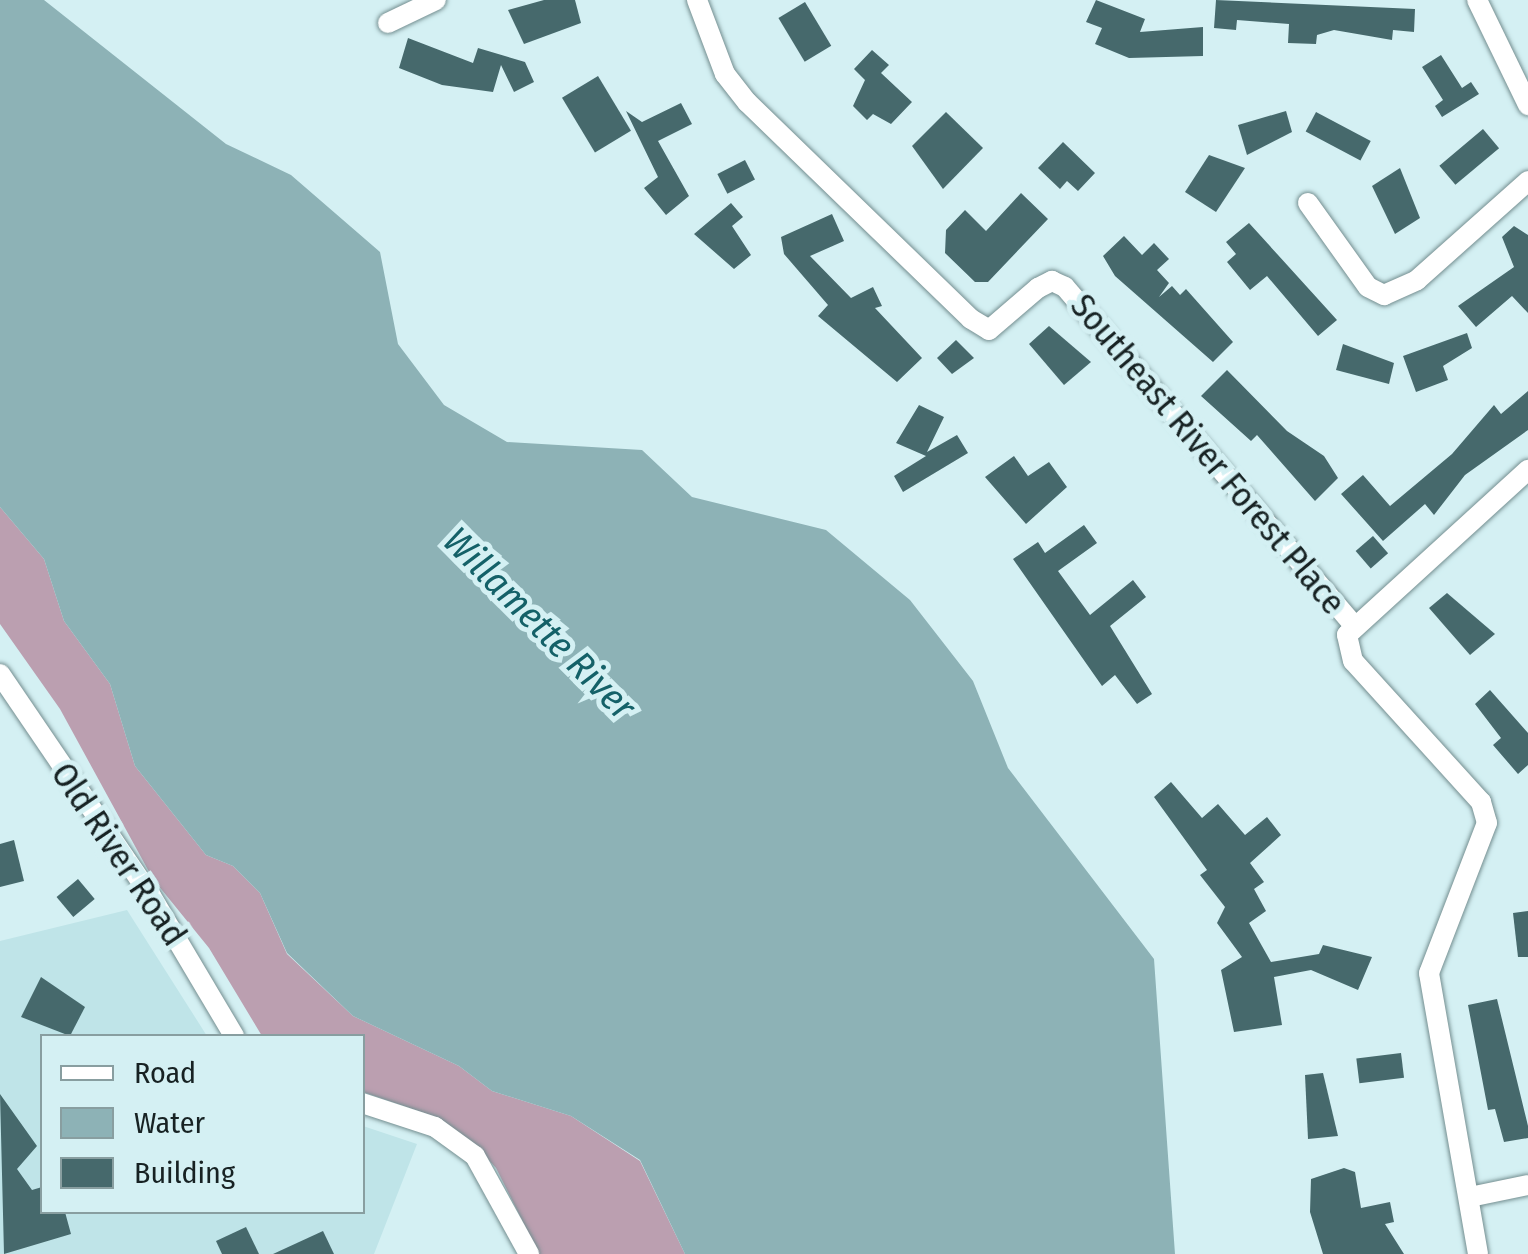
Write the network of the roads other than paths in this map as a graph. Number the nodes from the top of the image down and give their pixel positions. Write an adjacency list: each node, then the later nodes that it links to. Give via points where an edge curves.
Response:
1 (436, 0): 4 (street)
2 (697, 0): 9 (street, Southeast River Forest Place, via 724,74 746,102 971,320 990,330 1052,280 1066,287)
3 (1477, 0): 5 (street)
4 (388, 23)
5 (1528, 105)
6 (1528, 181): 7 (street, via 1417,280 1384,295 1368,287)
7 (1308, 203)
8 (1528, 470): 9 (street)
9 (1352, 623): 14 (street, via 1353,660 1481,802 1487,823 1429,973)
10 (0, 674): 11 (street, Old River Road, via 151,896)
11 (233, 1034)
12 (365, 1104): 15 (street, via 435,1128 474,1156)
13 (1528, 1185): 14 (street)
14 (1470, 1197): 16 (street)
15 (528, 1254)
16 (1478, 1254)

